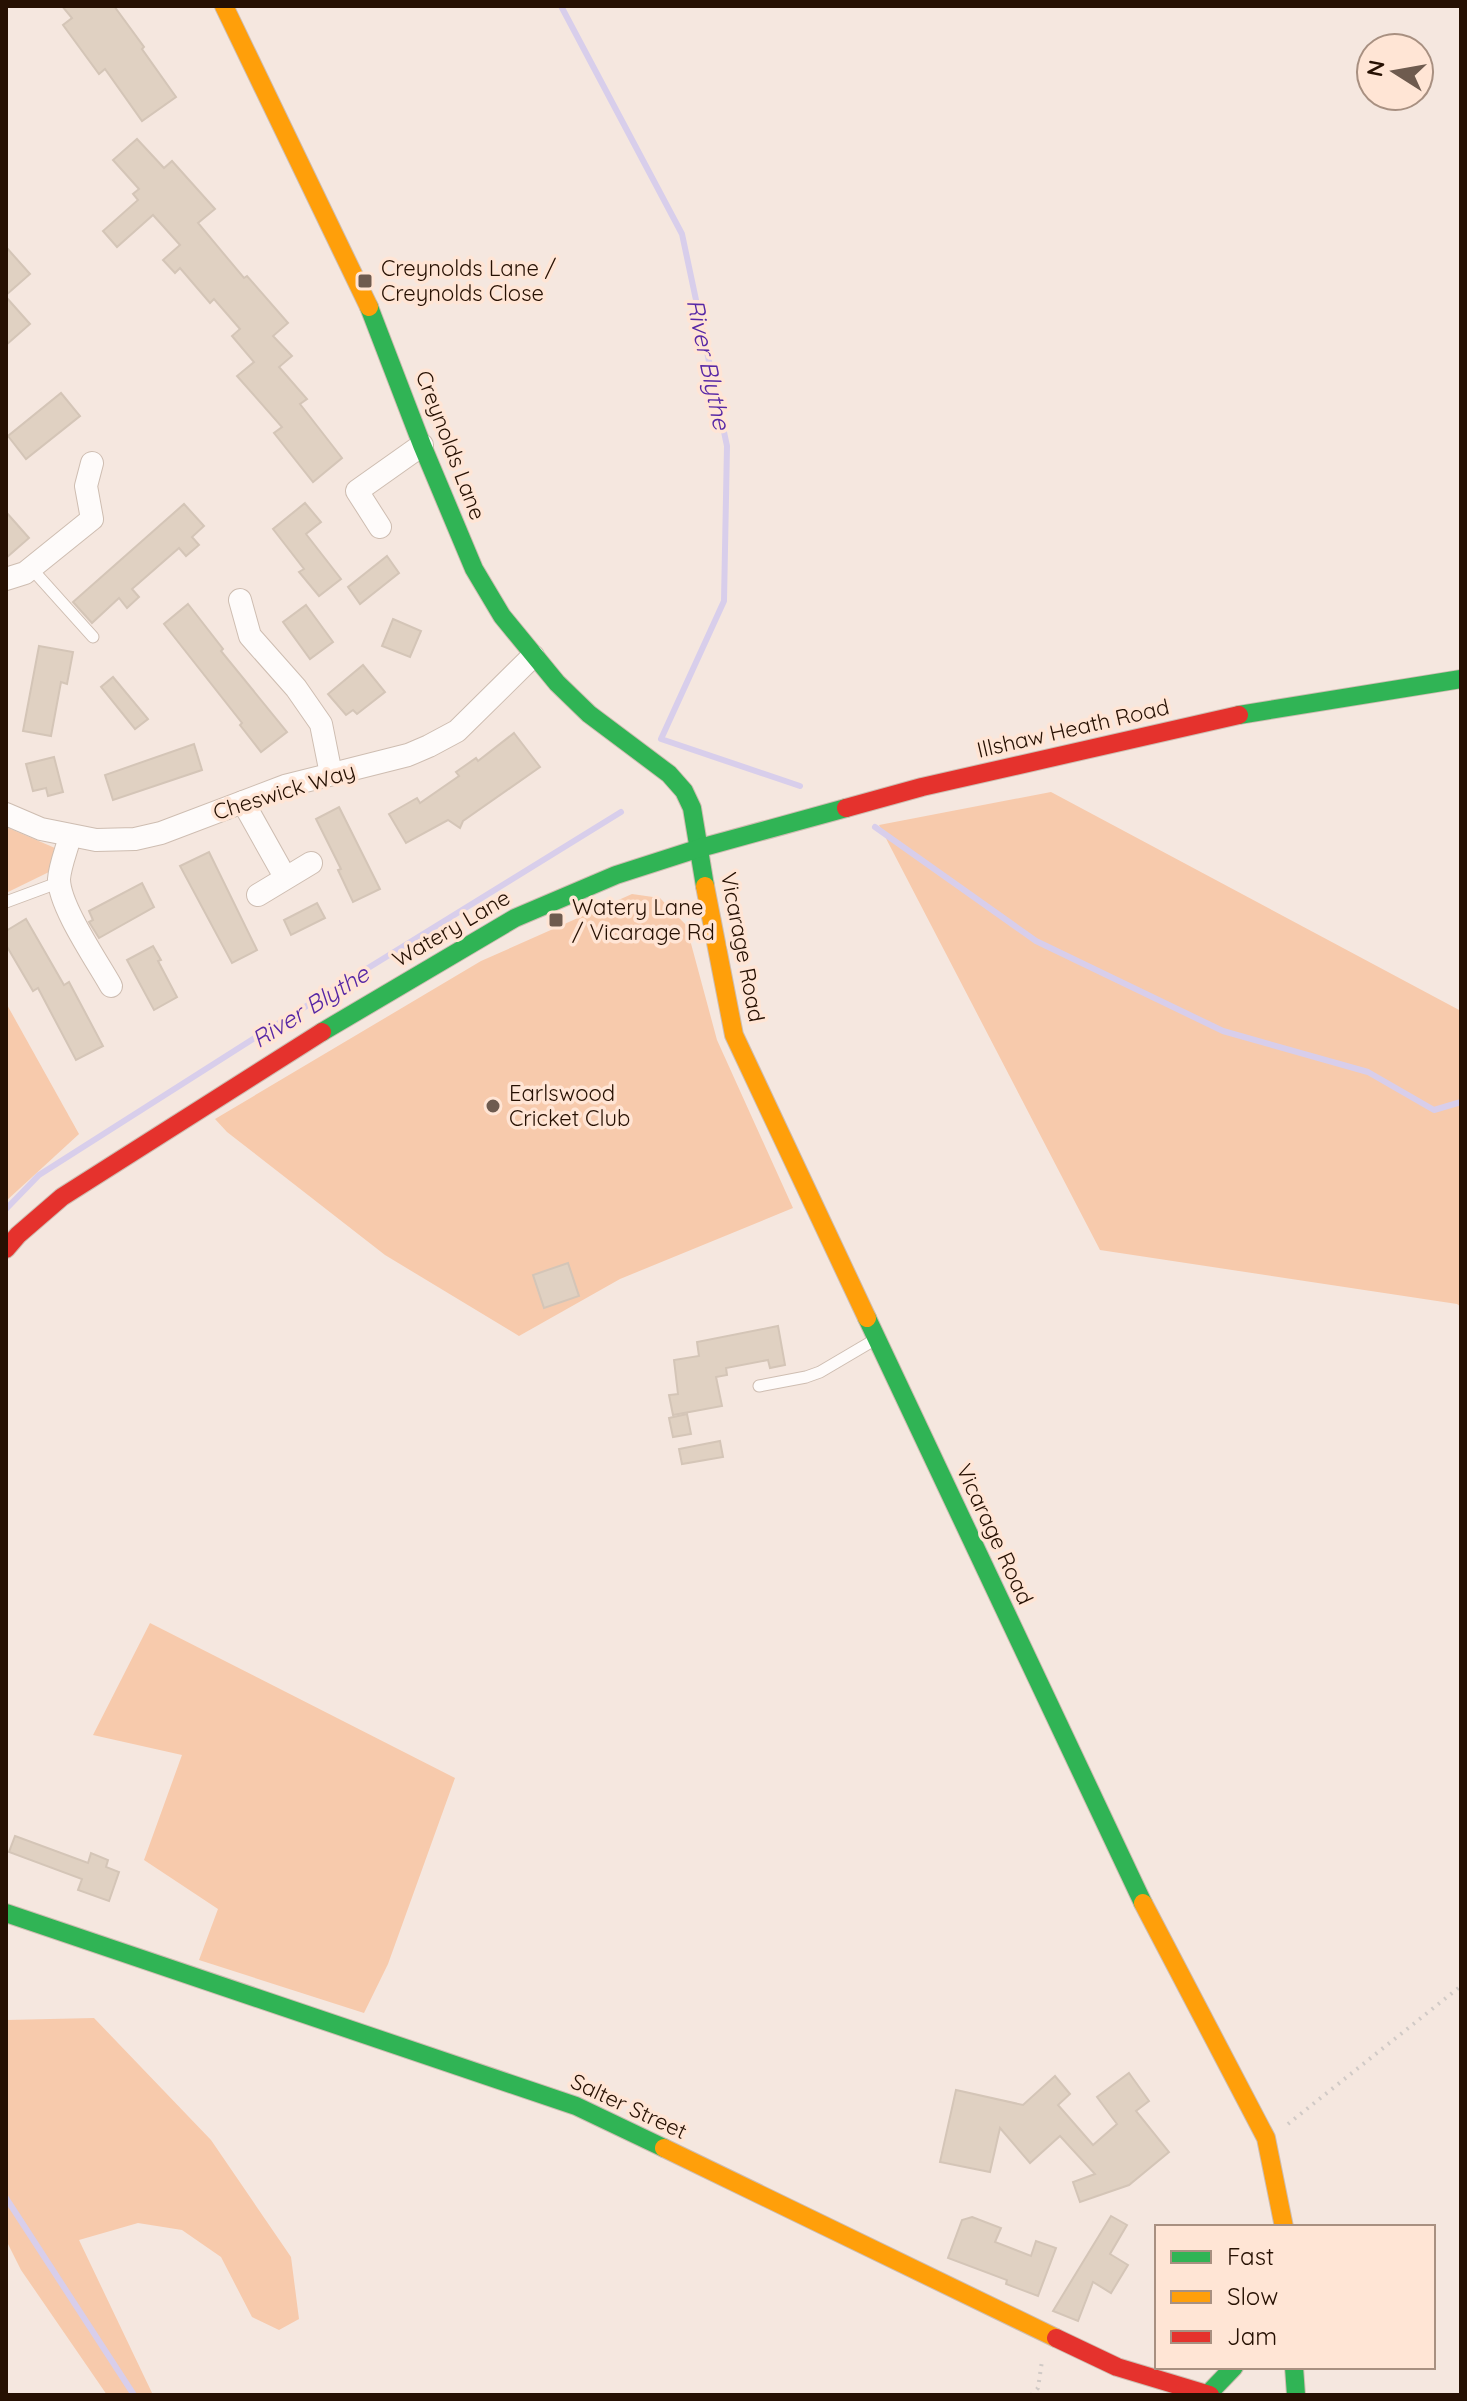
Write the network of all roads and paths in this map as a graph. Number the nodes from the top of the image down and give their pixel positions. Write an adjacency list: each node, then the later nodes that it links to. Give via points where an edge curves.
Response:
1 (224, 6): 2 (street, Creynolds Lane, via 377,323)
2 (422, 445): 4 (street, via 357,491); 9 (street, Creynolds Lane, via 474,569)
3 (92, 463): 5 (street, via 86,486 92,519)
4 (380, 527)
5 (31, 568): 6 (street); 8 (lane)
6 (6, 579)
7 (240, 600): 11 (street, via 250,636 321,724)
8 (93, 637)
9 (533, 656): 11 (street, Cheswick Way, via 457,731 408,755); 15 (street, Creynolds Lane, via 589,714 684,791)
10 (1461, 679): 15 (street, Illshaw Heath Road, via 1233,716 922,787)
11 (331, 774): 12 (street, Cheswick Way)
12 (243, 802): 14 (street, Cheswick Way, via 135,839); 17 (street)
13 (6, 814): 14 (street, Cheswick Way)
14 (70, 836): 18 (street)
15 (700, 848): 22 (street, Watery Lane, via 616,875 515,918 433,965 62,1197); 23 (street, Vicarage Road, via 734,1035)
16 (311, 863): 17 (street)
17 (285, 877): 19 (street)
18 (60, 882): 20 (lane); 21 (street, via 80,932)
19 (258, 895)
20 (6, 902)
21 (111, 986)
22 (6, 1249)
23 (877, 1338): 24 (lane, via 820,1372); 27 (street, Vicarage Road, via 1156,1931)
24 (759, 1386)
25 (6, 1913): 29 (street, Salter Street, via 576,2106)
26 (1461, 1986): 27 (path)
27 (1266, 2138): 28 (street, Vicarage Road)
28 (1284, 2225)
29 (1048, 2335): 32 (path, via 1038,2388); 33 (street, Salter Street, via 1117,2367)
30 (1232, 2369): 33 (street)
31 (1294, 2369): 34 (street)
32 (1031, 2395)
33 (1209, 2395)
34 (1296, 2395)

